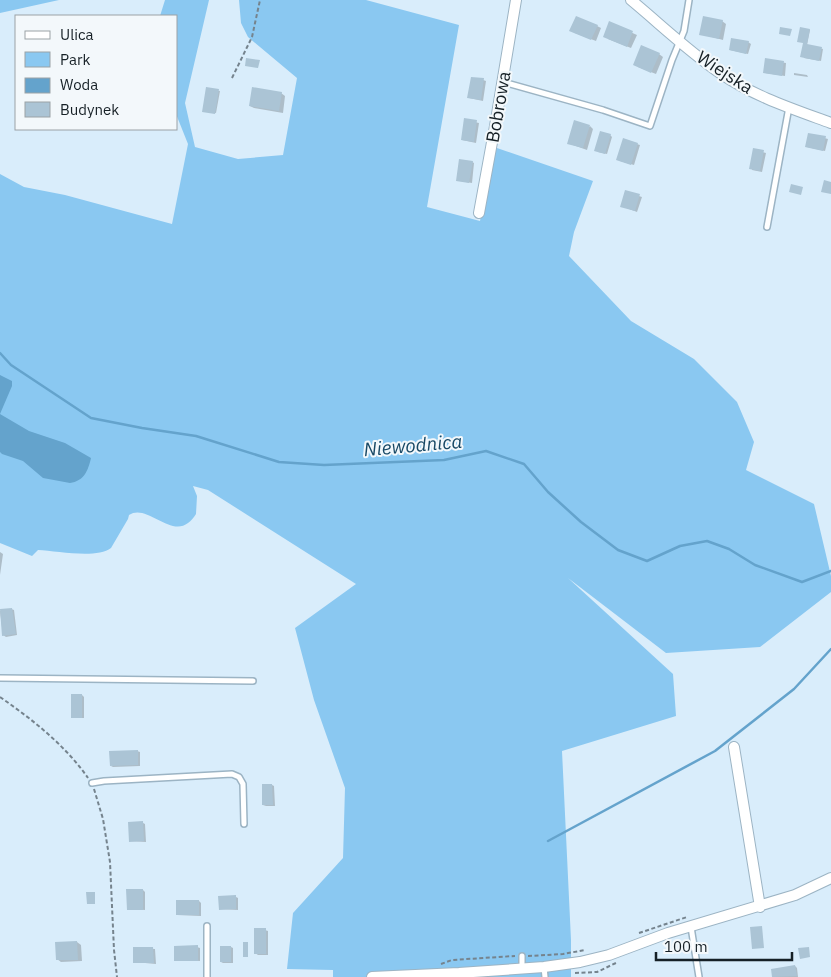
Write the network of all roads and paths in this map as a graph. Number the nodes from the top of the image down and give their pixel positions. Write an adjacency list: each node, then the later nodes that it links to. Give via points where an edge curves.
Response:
1 (260, 0): 6 (path, via 252,37)
2 (516, 0): 7 (street, Bobrowa)
3 (630, 0): 5 (street, Wiejska)
4 (689, 0): 5 (lane)
5 (680, 41): 7 (lane, via 650,126); 8 (street, Wiejska, via 738,84)
6 (232, 78)
7 (502, 82): 10 (street, Bobrowa)
8 (789, 107): 9 (street, Wiejska); 11 (lane)
9 (831, 123)
10 (479, 213)
11 (767, 227)
12 (0, 678): 13 (lane)
13 (253, 681)
14 (0, 697): 16 (path, via 67,751)
15 (734, 747): 19 (street)
16 (92, 783): 17 (lane, via 232,774 243,784); 30 (path, via 103,819 110,862)
17 (244, 824)
18 (831, 878): 19 (street)
19 (760, 907): 22 (street)
20 (691, 916): 23 (path)
21 (207, 926): 31 (lane)
22 (691, 927): 28 (street, via 609,956); 33 (lane)
23 (635, 935)
24 (591, 949): 25 (path)
25 (522, 956): 26 (path, via 452,960); 27 (lane)
26 (434, 966)
27 (522, 968): 28 (street); 29 (street)
28 (544, 972)
29 (459, 975): 32 (street)
30 (116, 977)
31 (208, 977)
32 (372, 977)
33 (699, 977)

